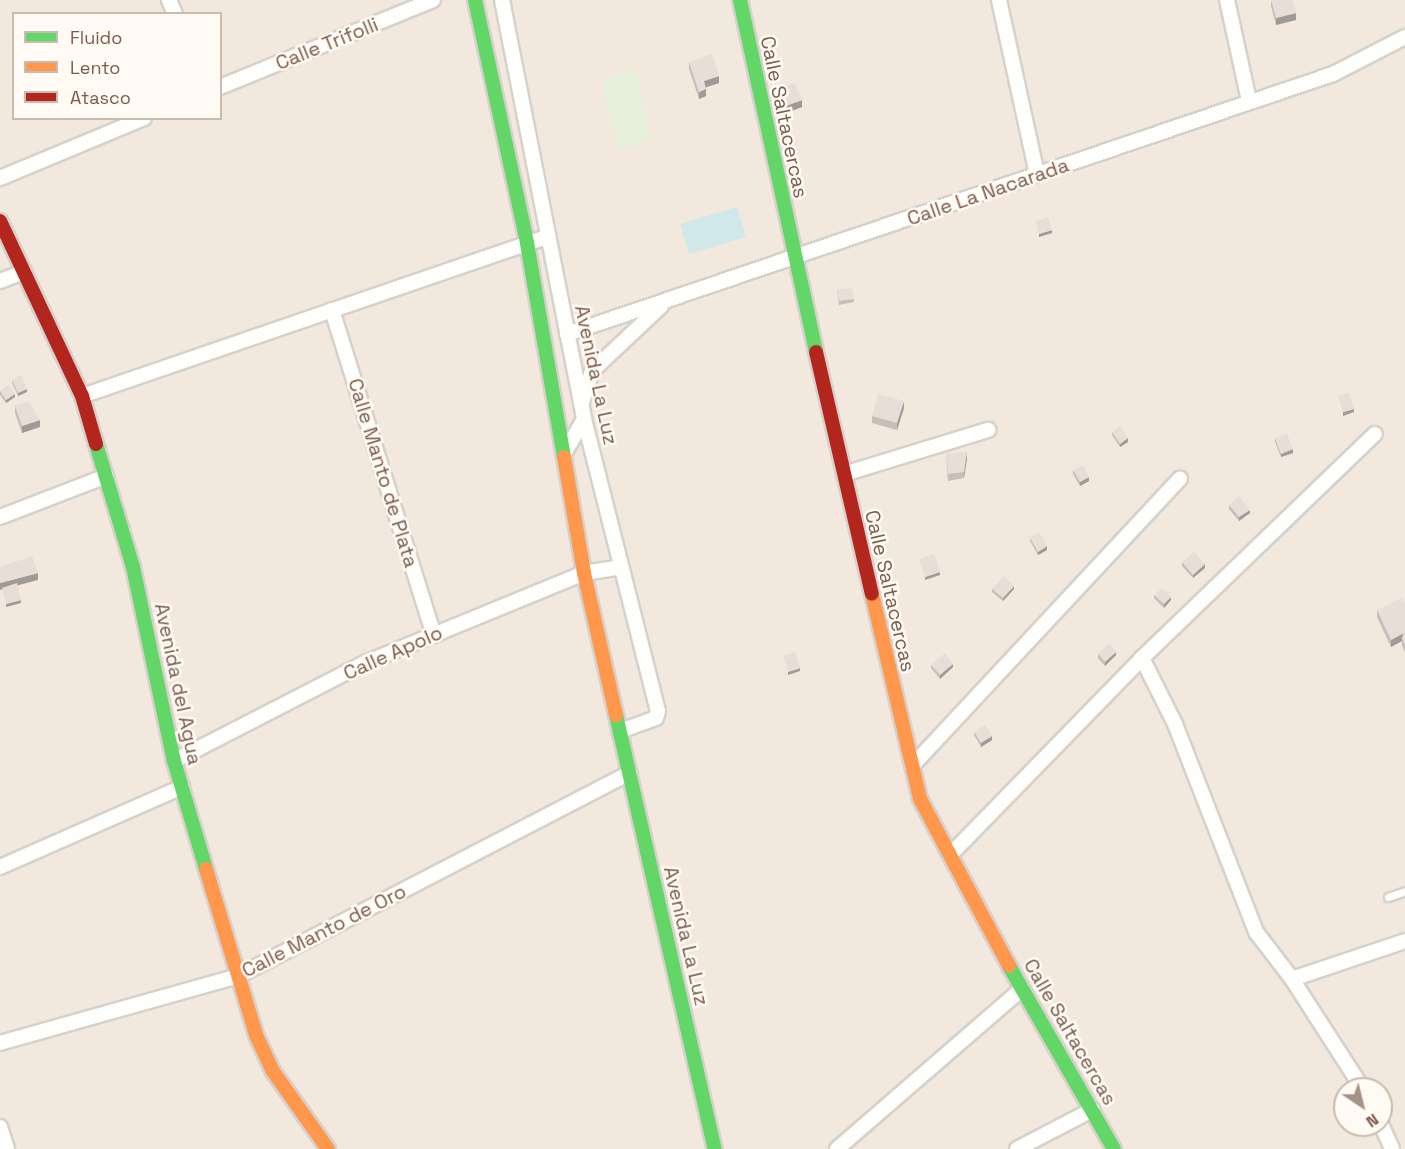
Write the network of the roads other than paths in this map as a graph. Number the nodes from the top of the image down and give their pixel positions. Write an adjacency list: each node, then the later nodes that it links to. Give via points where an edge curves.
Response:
1 (433, 0): 8 (street, Calle Trifolli)
2 (475, 0): 15 (street, Avenida La Luz)
3 (502, 0): 14 (street, Avenida La Luz)
4 (740, 0): 16 (street, Calle Saltacercas)
5 (999, 0): 11 (street)
6 (1227, 0): 9 (street)
7 (1405, 37): 9 (street, Calle La Nacarada, via 1333,74)
8 (222, 86)
9 (1249, 101): 11 (street, Calle La Nacarada)
10 (139, 120): 12 (street)
11 (1037, 175): 16 (street, Calle La Nacarada)
12 (0, 178)
13 (0, 221): 17 (street, Avenida del Agua)
14 (548, 236): 15 (street); 21 (street, Avenida La Luz)
15 (527, 243): 20 (street); 26 (street, Avenida La Luz)
16 (794, 258): 19 (street, Calle La Nacarada); 27 (street, Calle Saltacercas)
17 (24, 272): 18 (street); 22 (street, Avenida del Agua)
18 (0, 281)
19 (667, 300): 21 (street, Calle La Nacarada); 23 (street, via 592,371)
20 (332, 310): 22 (street); 33 (street, Calle Manto de Plata)
21 (567, 334): 23 (street, Avenida La Luz)
22 (82, 396): 28 (street, Avenida del Agua)
23 (582, 413): 26 (street); 31 (street, Avenida La Luz)
24 (988, 430): 27 (street)
25 (1375, 434): 34 (street)
26 (564, 454): 32 (street, Avenida La Luz)
27 (844, 474): 37 (street, Calle Saltacercas)
28 (106, 476): 30 (street); 36 (street, Avenida del Agua, via 133,567)
29 (1180, 479): 37 (street)
30 (0, 517)
31 (621, 567): 32 (street, Calle Apolo); 35 (street, Avenida La Luz, via 658,711 656,718)
32 (584, 573): 33 (street, Calle Apolo); 35 (street, Avenida La Luz)
33 (434, 635): 36 (street, Calle Apolo, via 365,663)
34 (1142, 658): 40 (street); 46 (street, via 1175,724 1256,932)
35 (620, 731): 38 (street, Avenida La Luz)
36 (174, 761): 39 (street, Avenida del Agua)
37 (912, 766): 40 (street, Calle Saltacercas, via 920,798)
38 (630, 773): 45 (street, Calle Manto de Oro); 54 (street, Avenida La Luz)
39 (182, 787): 41 (street); 45 (street, Avenida del Agua)
40 (950, 855): 47 (street, Calle Saltacercas)
41 (0, 867)
42 (1405, 891): 43 (lane)
43 (1388, 897)
44 (1405, 941): 46 (street)
45 (238, 976): 48 (street, Calle Manto de Oro); 53 (street, Avenida del Agua, via 256,1035 272,1070)
46 (1292, 979): 49 (street)
47 (1022, 989): 50 (street, Calle Saltacercas); 55 (street)
48 (0, 1043)
49 (1355, 1077)
50 (1092, 1110): 56 (street); 57 (street, Calle Saltacercas)
51 (0, 1127): 52 (street)
52 (7, 1149)
53 (328, 1149)
54 (715, 1149)
55 (837, 1149)
56 (1017, 1149)
57 (1114, 1149)

